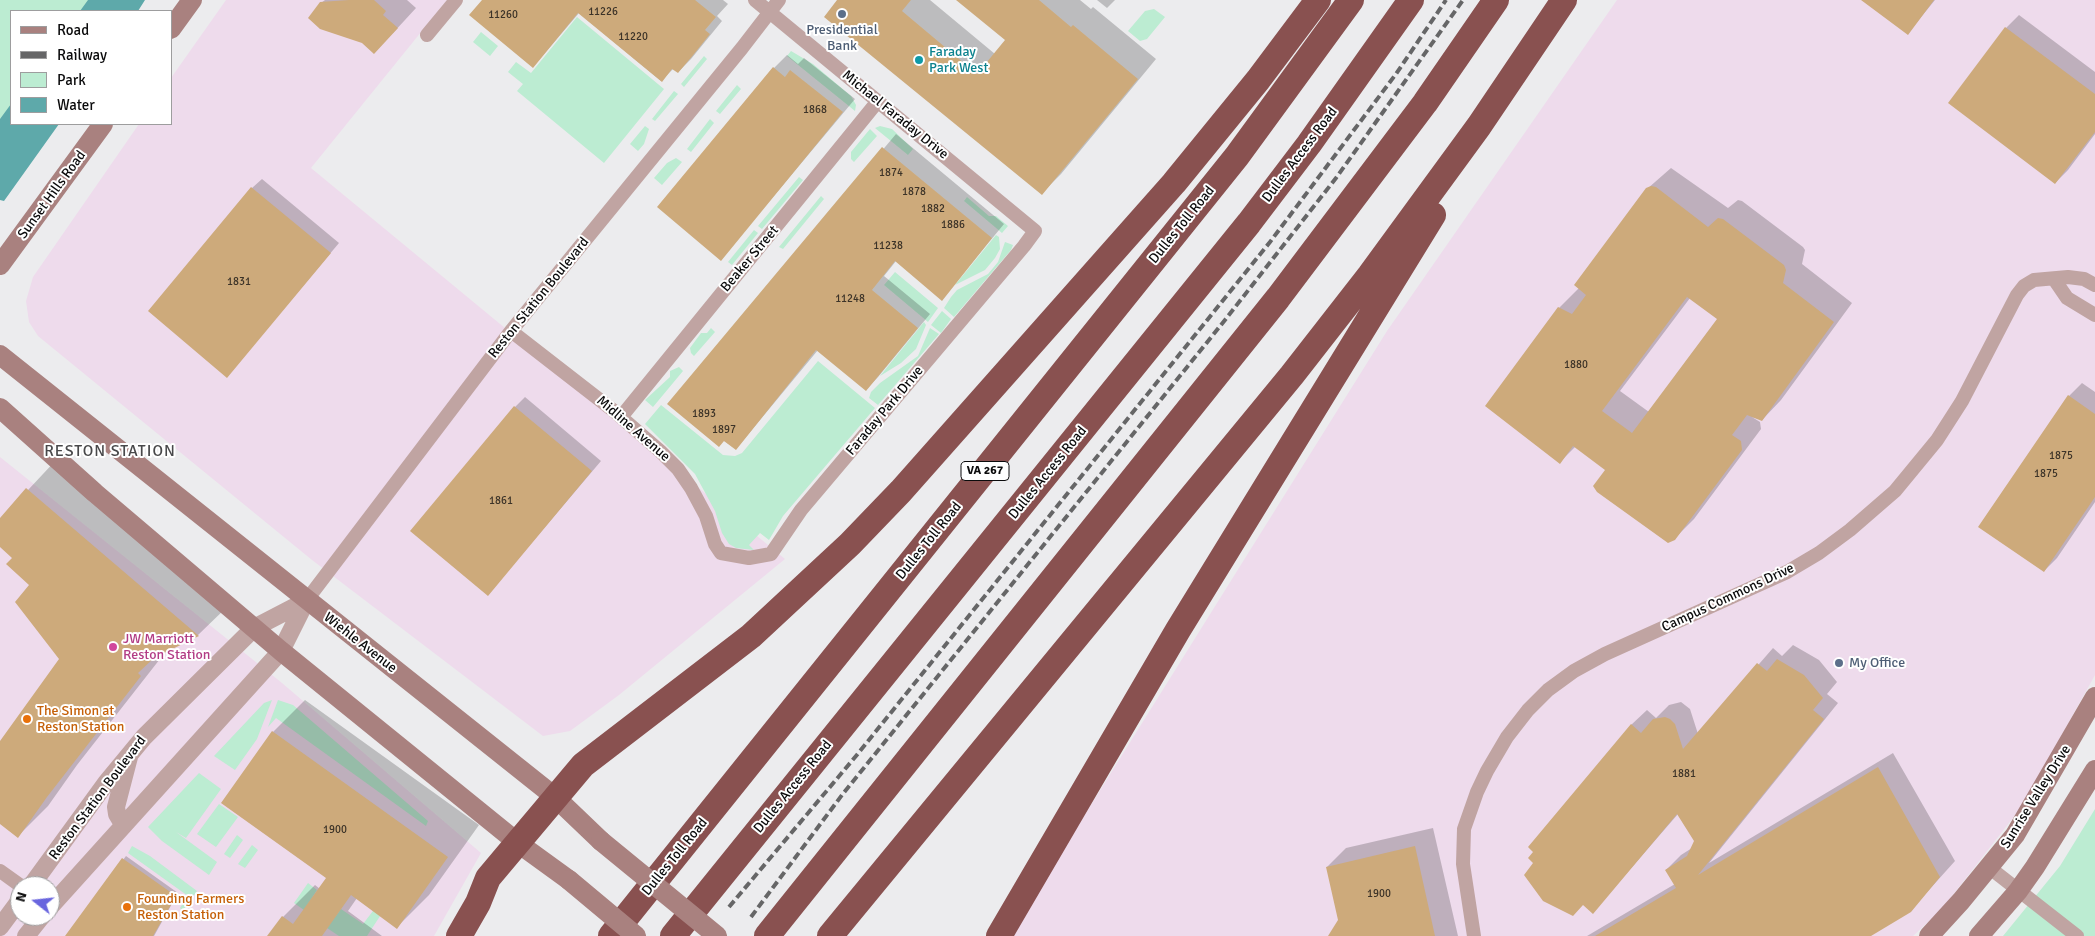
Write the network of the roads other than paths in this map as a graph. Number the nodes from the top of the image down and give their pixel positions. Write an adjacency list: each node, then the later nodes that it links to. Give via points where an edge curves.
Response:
1 (192, 0): 12 (main road)
2 (456, 0): 13 (street)
3 (755, 0): 10 (street, Michael Faraday Drive)
4 (779, 0): 10 (street, Reston Station Boulevard)
5 (1318, 0): 32 (highway, via 1174,183 876,518 751,636 583,765)
6 (1351, 0): 44 (highway, Dulles Toll Road / VA 267, via 1237,156)
7 (1411, 0): 46 (highway, Dulles Access Road, via 1249,223)
8 (1496, 0): 48 (highway, via 1420,110 1278,298)
9 (1564, 0): 11 (highway)
10 (769, 12): 14 (street, Michael Faraday Drive); 21 (street, Reston Station Boulevard)
11 (1549, 24): 49 (highway, via 1358,290); 50 (highway, via 1178,630)
12 (172, 28)
13 (427, 35)
14 (878, 101): 16 (street, Michael Faraday Drive); 24 (street, Beaker Street)
15 (102, 125): 17 (main road, Sunset Hills Road)
16 (1035, 231): 25 (street, Faraday Park Drive, via 801,510 771,554 749,558)
17 (0, 265)
18 (2054, 279): 19 (street, Campus Commons Drive, via 2084,279); 20 (street, via 2067,298); 51 (street, Campus Commons Drive, via 2034,280 2020,290 1962,401 1937,440 1895,491 1850,530 1787,572 1574,671 1528,710 1487,771 1464,829 1462,864)
19 (2095, 285)
20 (2095, 315)
21 (511, 331): 24 (street, Midline Avenue); 26 (street, Reston Station Boulevard)
22 (0, 355): 26 (main road, Wiehle Avenue)
23 (0, 408): 27 (main road, via 95,494)
24 (621, 417): 25 (street, Midline Avenue, via 678,469 706,516)
25 (721, 554)
26 (306, 601): 27 (street, Reston Station Boulevard); 28 (street, Reston Station Boulevard); 32 (main road, Wiehle Avenue)
27 (254, 628): 28 (main road); 30 (street, Reston Station Boulevard)
28 (281, 651): 33 (street, Reston Station Boulevard); 34 (main road)
29 (2095, 697): 35 (main road, Sunrise Valley Drive, via 2015,835)
30 (130, 752): 33 (street, via 116,806); 36 (street, Reston Station Boulevard)
31 (2095, 770): 37 (main road, via 2054,840)
32 (554, 797): 34 (highway); 47 (main road, Wiehle Avenue, bridge, via 601,841)
33 (123, 824): 38 (street, Reston Station Boulevard)
34 (518, 843): 43 (highway, via 488,878); 45 (main road, bridge, via 569,880)
35 (1990, 868): 37 (street); 52 (main road, Sunrise Valley Drive)
36 (38, 876)
37 (2018, 891): 53 (main road); 54 (street)
38 (60, 896)
39 (10, 914): 41 (street)
40 (34, 926): 42 (street)
41 (0, 927)
42 (26, 936)
43 (459, 936)
44 (611, 936)
45 (636, 936)
46 (673, 936)
47 (717, 936)
48 (767, 936)
49 (830, 936)
50 (999, 936)
51 (1474, 936)
52 (1929, 936)
53 (1980, 936)
54 (2077, 936)

